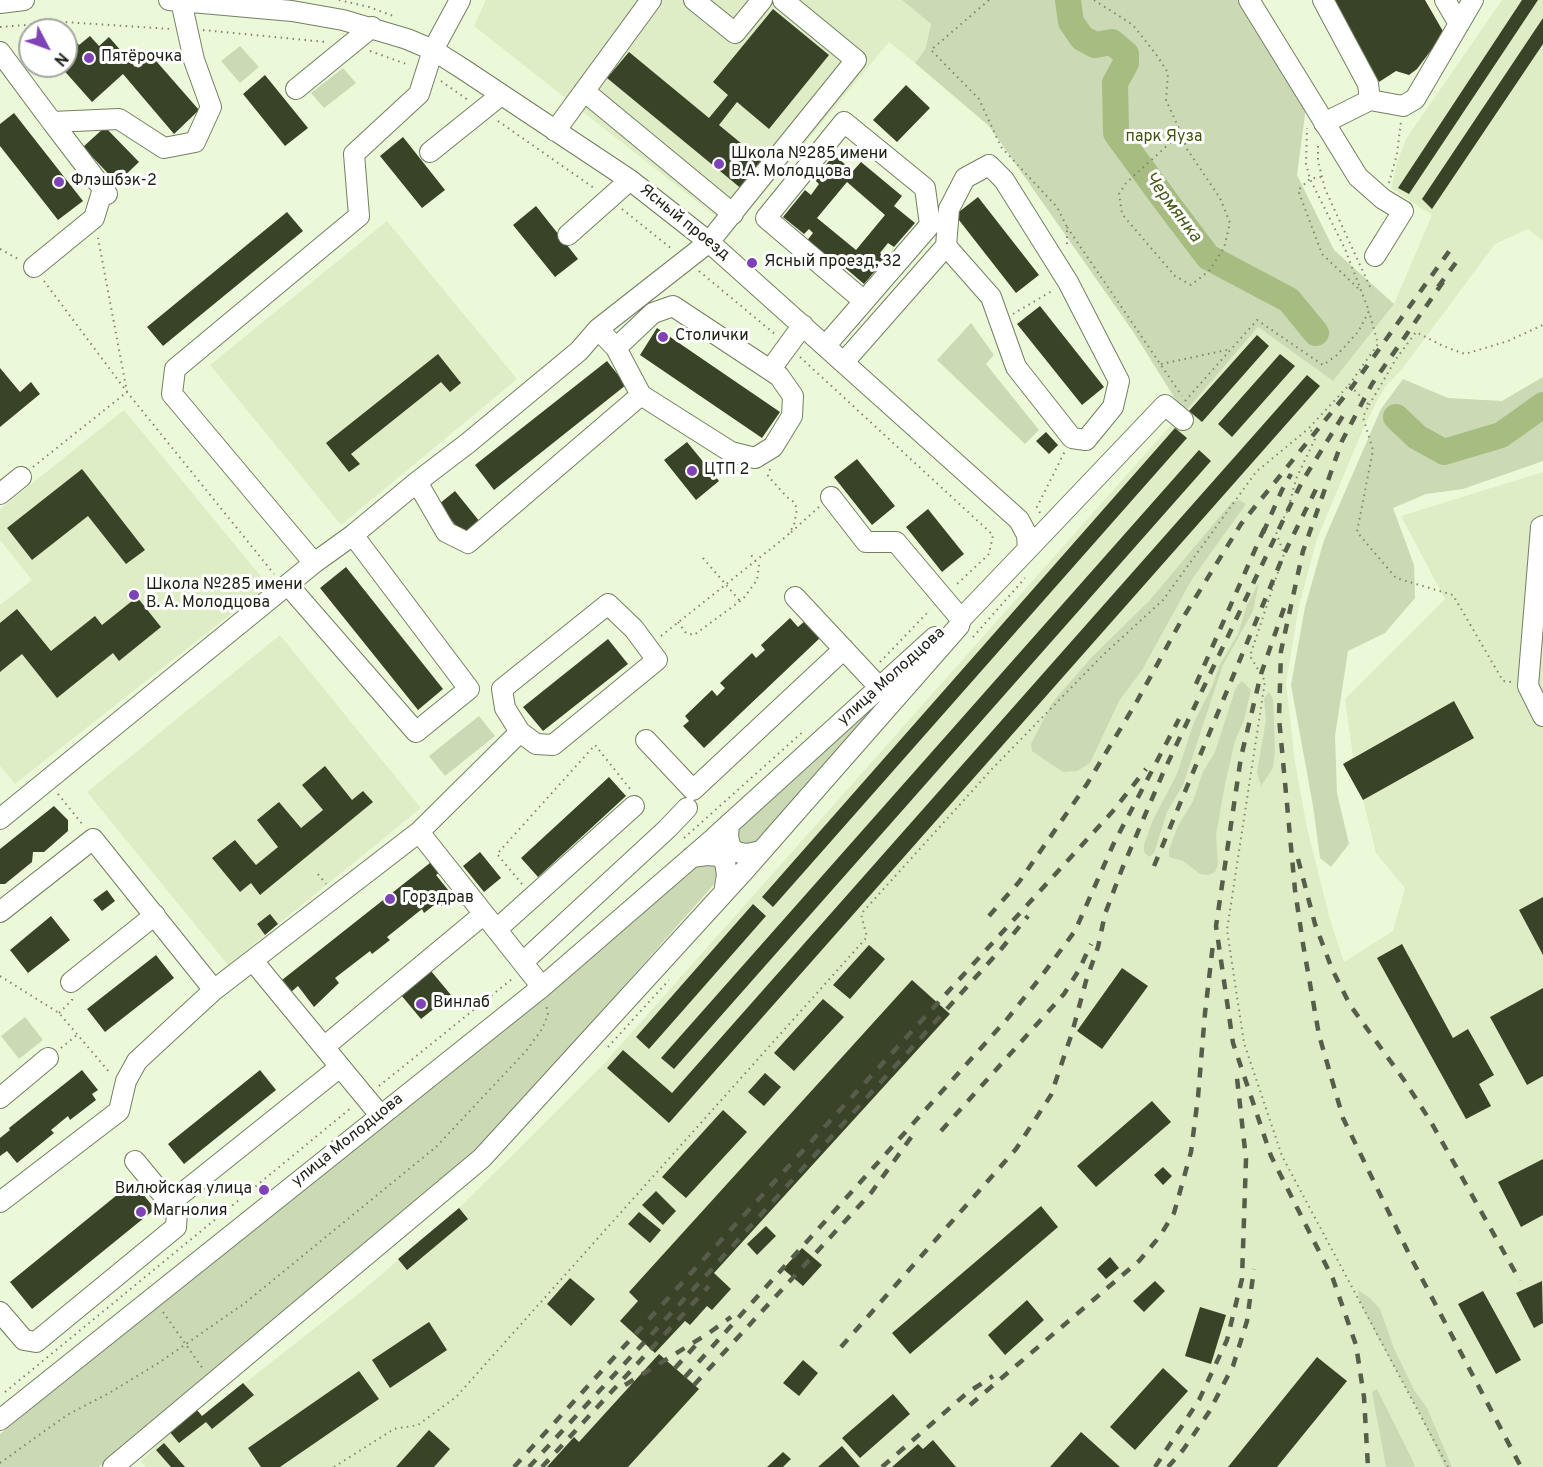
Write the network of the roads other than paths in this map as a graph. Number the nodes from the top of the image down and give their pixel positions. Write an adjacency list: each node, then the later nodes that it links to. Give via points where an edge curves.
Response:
1 (24, 0): 14 (street)
2 (170, 0): 12 (street, Ясный проезд)
3 (459, 0): 18 (street)
4 (651, 0): 21 (street)
5 (694, 0): 6 (street, via 735,33)
6 (762, 0)
7 (783, 0): 29 (street, via 856,60)
8 (1249, 0): 25 (street)
9 (1323, 0): 23 (street, via 1368,84)
10 (1445, 0): 16 (street)
11 (1473, 0): 16 (street)
12 (181, 1): 13 (street, Ясный проезд); 24 (street, via 194,60 211,107 195,142 164,148 120,119)
13 (202, 1): 15 (street, Ясный проезд)
14 (0, 3)
15 (313, 7): 17 (street, Ясный проезд)
16 (1459, 24): 23 (street, via 1415,99 1403,106)
17 (372, 27): 18 (street, Ясный проезд); 20 (street)
18 (433, 50): 22 (street, Ясный проезд); 51 (street, via 419,94 354,154 359,216 175,369 172,394)
19 (0, 52): 24 (street)
20 (296, 89)
21 (584, 91): 26 (street); 29 (street)
22 (501, 95): 26 (street, Ясный проезд); 27 (street)
23 (1370, 100): 25 (street)
24 (52, 122): 34 (street, via 105,191 94,218)
25 (1315, 123): 33 (street, via 1358,177 1403,211)
26 (555, 131): 28 (street, Ясный проезд)
27 (430, 152)
28 (630, 180): 30 (street); 31 (street, Ясный проезд)
29 (733, 214): 31 (street)
30 (568, 235)
31 (709, 242): 36 (street, Ясный проезд); 37 (street)
32 (946, 246): 32 (street, via 949,209 965,178 989,165 1004,180 1068,282 1119,381 1113,407 1086,440 1072,438 1016,367 991,297); 40 (street)
33 (1375, 256)
34 (34, 267)
35 (864, 301): 35 (street, via 930,225 925,188 844,122 766,218); 38 (street)
36 (803, 325): 38 (street, Ясный проезд); 41 (street)
37 (598, 329): 39 (street); 45 (street, via 548,378)
38 (826, 345): 40 (street, Ясный проезд)
39 (616, 348): 41 (street, via 653,313 673,306); 42 (street)
40 (844, 362): 50 (street, Ясный проезд, via 1019,520 1027,535)
41 (770, 370): 42 (street, via 793,396 792,416 773,447 755,458 731,452)
42 (641, 395): 45 (street, via 468,543 446,532)
43 (1184, 410): 50 (street, via 1165,405)
44 (21, 477): 46 (street)
45 (417, 482): 49 (street)
46 (0, 494)
47 (831, 497): 54 (street, via 866,542 896,542)
48 (1543, 526): 59 (street, via 1528,686)
49 (353, 535): 51 (street); 57 (street)
50 (1028, 549): 54 (street)
51 (314, 563): 52 (street)
52 (288, 585): 57 (street, via 416,732); 64 (street)
53 (795, 597): 55 (street)
54 (961, 619): 56 (street, улица Молодцова); 67 (street, улица Молодцова, via 959,626)
55 (844, 650): 56 (street); 61 (street, via 693,790)
56 (874, 681): 65 (street, улица Молодцова)
57 (470, 689): 58 (street)
58 (502, 689): 60 (street, via 505,708); 60 (street, via 608,604 634,629 657,660 553,745 536,744)
59 (1543, 717)
60 (520, 732): 66 (street)
61 (646, 740)
62 (633, 799): 73 (street)
63 (687, 808): 75 (street)
64 (0, 819)
65 (729, 824): 67 (street, via 730,846 736,852); 68 (street, улица Молодцова)
66 (418, 832): 71 (street); 74 (street)
67 (761, 851): 69 (street, улица Молодцова)
68 (692, 857): 69 (street, via 719,856 725,862); 77 (street, улица Молодцова)
69 (724, 893): 89 (street, улица Молодцова, via 482,1158)
70 (0, 912): 72 (street, via 93,839)
71 (484, 914): 73 (street); 79 (street)
72 (155, 915): 76 (street); 78 (street)
73 (497, 929): 75 (street)
74 (253, 962): 78 (street); 79 (street)
75 (525, 965): 77 (street)
76 (71, 982)
77 (542, 987): 83 (street, улица Молодцова)
78 (214, 990): 85 (street, via 137,1061 126,1081 119,1111)
79 (324, 1047): 81 (street)
80 (48, 1058): 82 (street)
81 (340, 1067): 83 (street); 86 (street)
82 (0, 1098)
83 (380, 1115): 88 (street, улица Молодцова)
84 (135, 1161): 86 (street)
85 (0, 1202)
86 (170, 1203): 87 (street, via 177,1212 176,1227 36,1342 24,1340)
87 (0, 1312)
88 (0, 1420)
89 (118, 1466)

